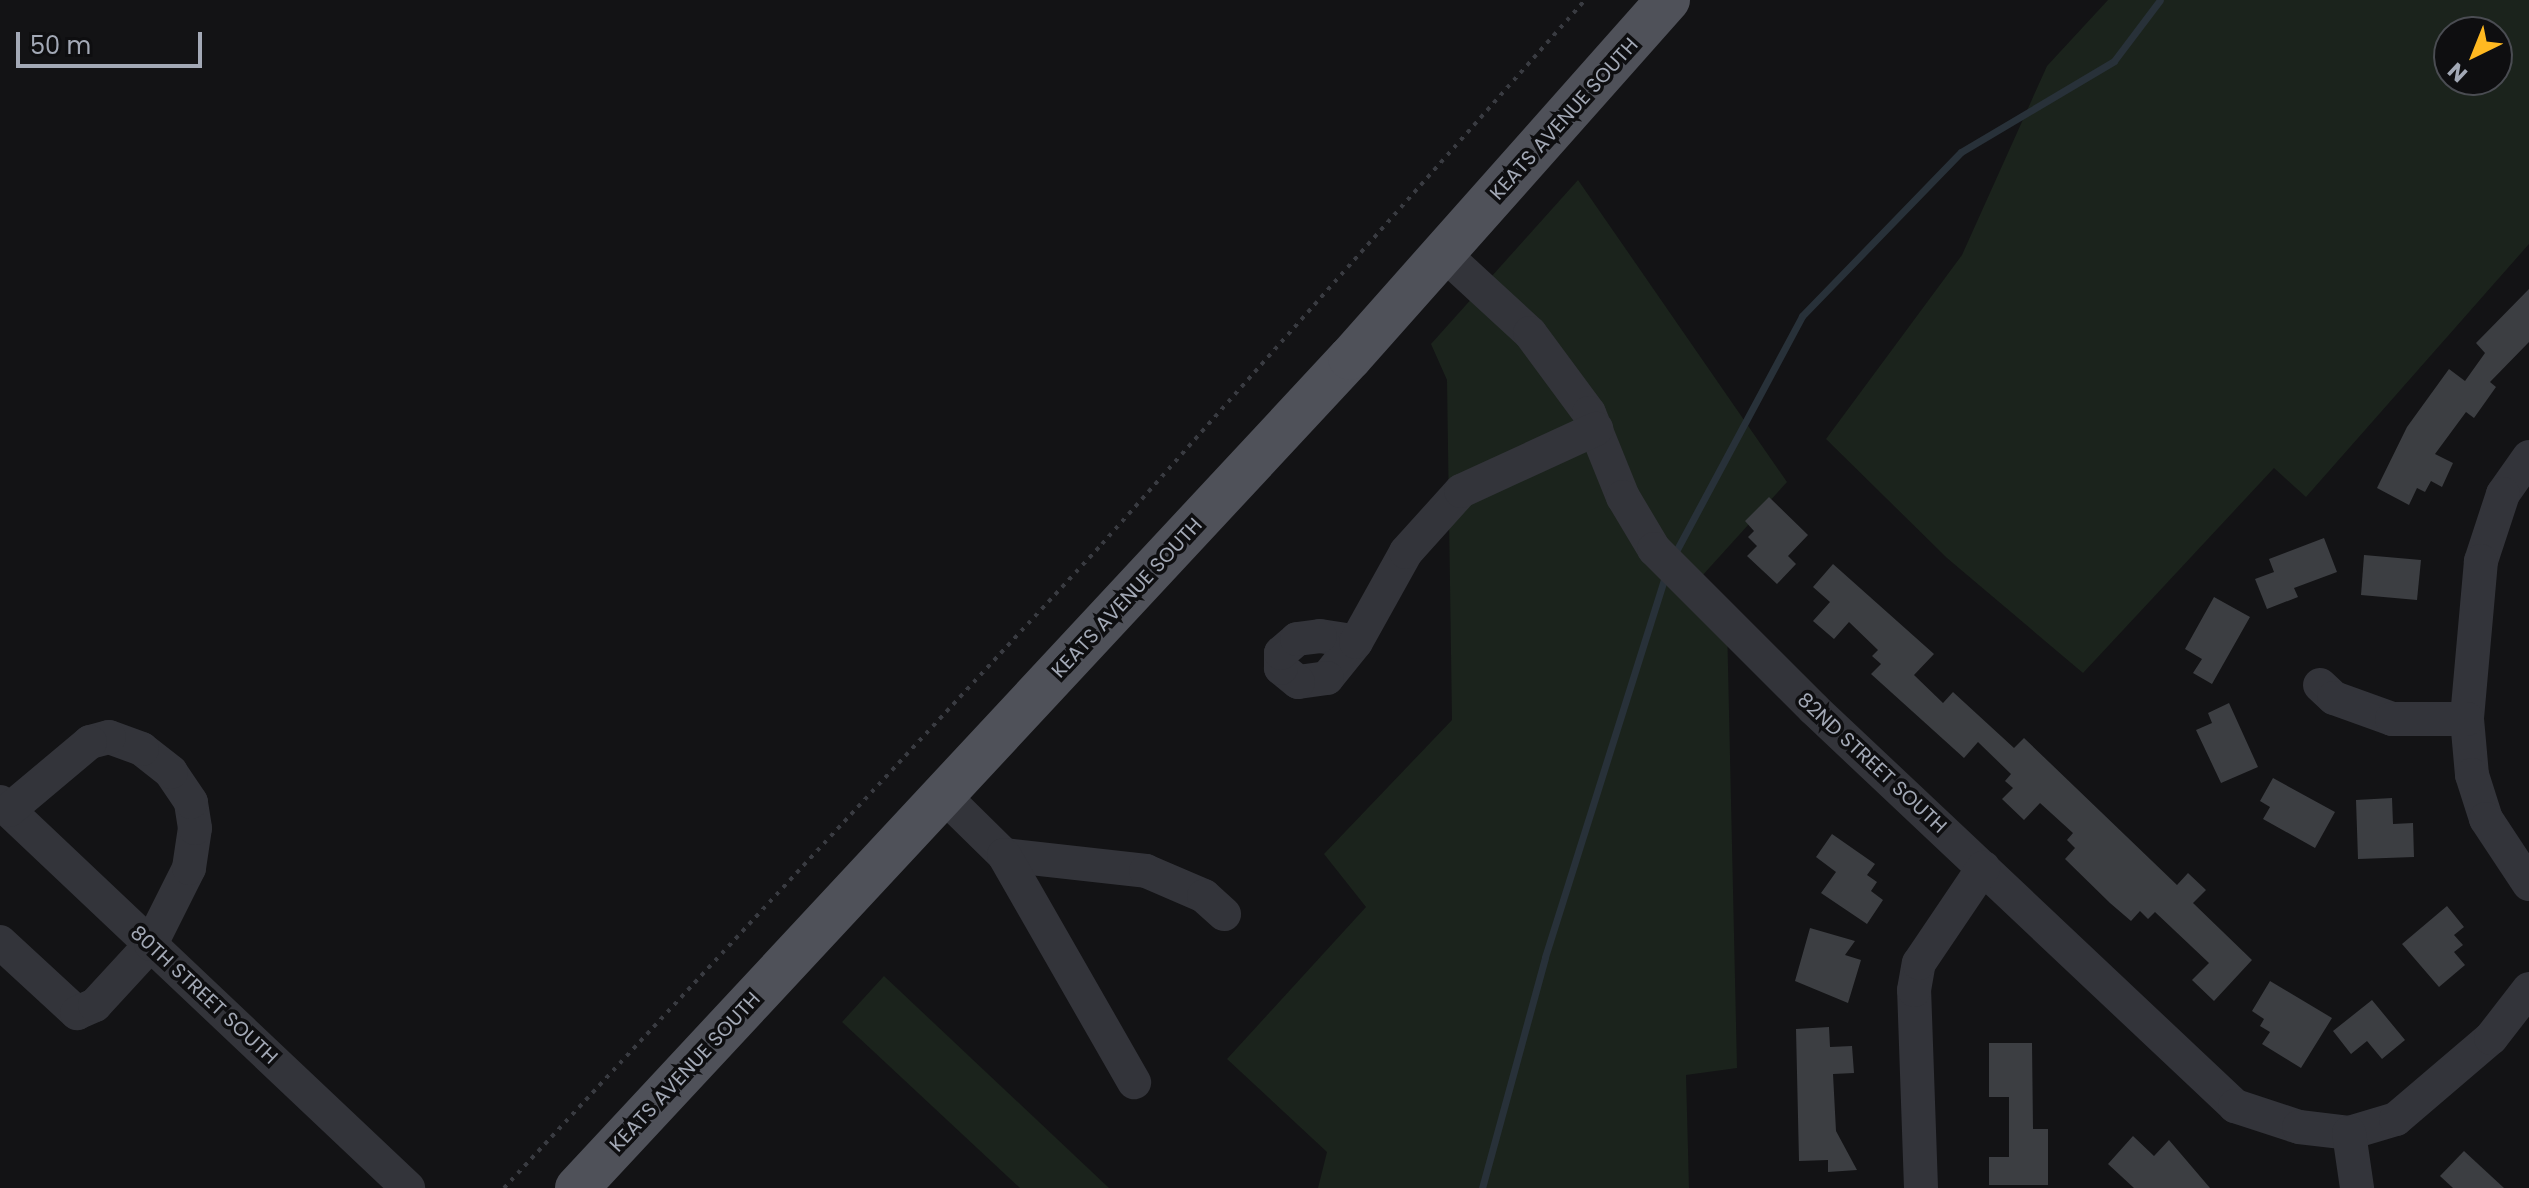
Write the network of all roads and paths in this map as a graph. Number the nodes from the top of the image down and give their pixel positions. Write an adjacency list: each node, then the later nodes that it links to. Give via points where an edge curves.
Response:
1 (1585, 0): 21 (path, via 1102,544)
2 (1668, 0): 3 (main road, KEATS AVENUE SOUTH)
3 (1444, 254): 4 (street, 82ND STREET SOUTH, via 1530,333); 9 (main road, KEATS AVENUE SOUTH)
4 (1596, 429): 6 (street, via 1461,491 1406,552); 12 (street, 82ND STREET SOUTH, via 1623,497 1654,549)
5 (2529, 457): 8 (street, via 2503,494 2481,561)
6 (1356, 642)
7 (2320, 685): 8 (street, via 2334,698 2392,719)
8 (2467, 719): 13 (street, via 2472,775 2486,819)
9 (944, 796): 11 (street); 22 (main road, KEATS AVENUE SOUTH)
10 (4, 806): 16 (street, 80TH STREET SOUTH); 16 (street, via 90,742 109,737 142,749 171,772 191,802 195,828 189,868)
11 (1004, 855): 14 (street, via 1146,871 1204,896); 18 (street)
12 (1983, 868): 19 (street, 82ND STREET SOUTH, via 2235,1106 2299,1127); 23 (street, via 1919,963 1914,990)
13 (2529, 884)
14 (1224, 914)
15 (0, 942): 16 (street, via 77,1013 95,1005)
16 (151, 944): 20 (street, 80TH STREET SOUTH)
17 (2529, 989): 19 (street, via 2491,1038 2396,1119)
18 (1134, 1082)
19 (2349, 1133): 24 (street)
20 (408, 1188)
21 (504, 1188)
22 (577, 1188)
23 (1921, 1188)
24 (2357, 1188)

